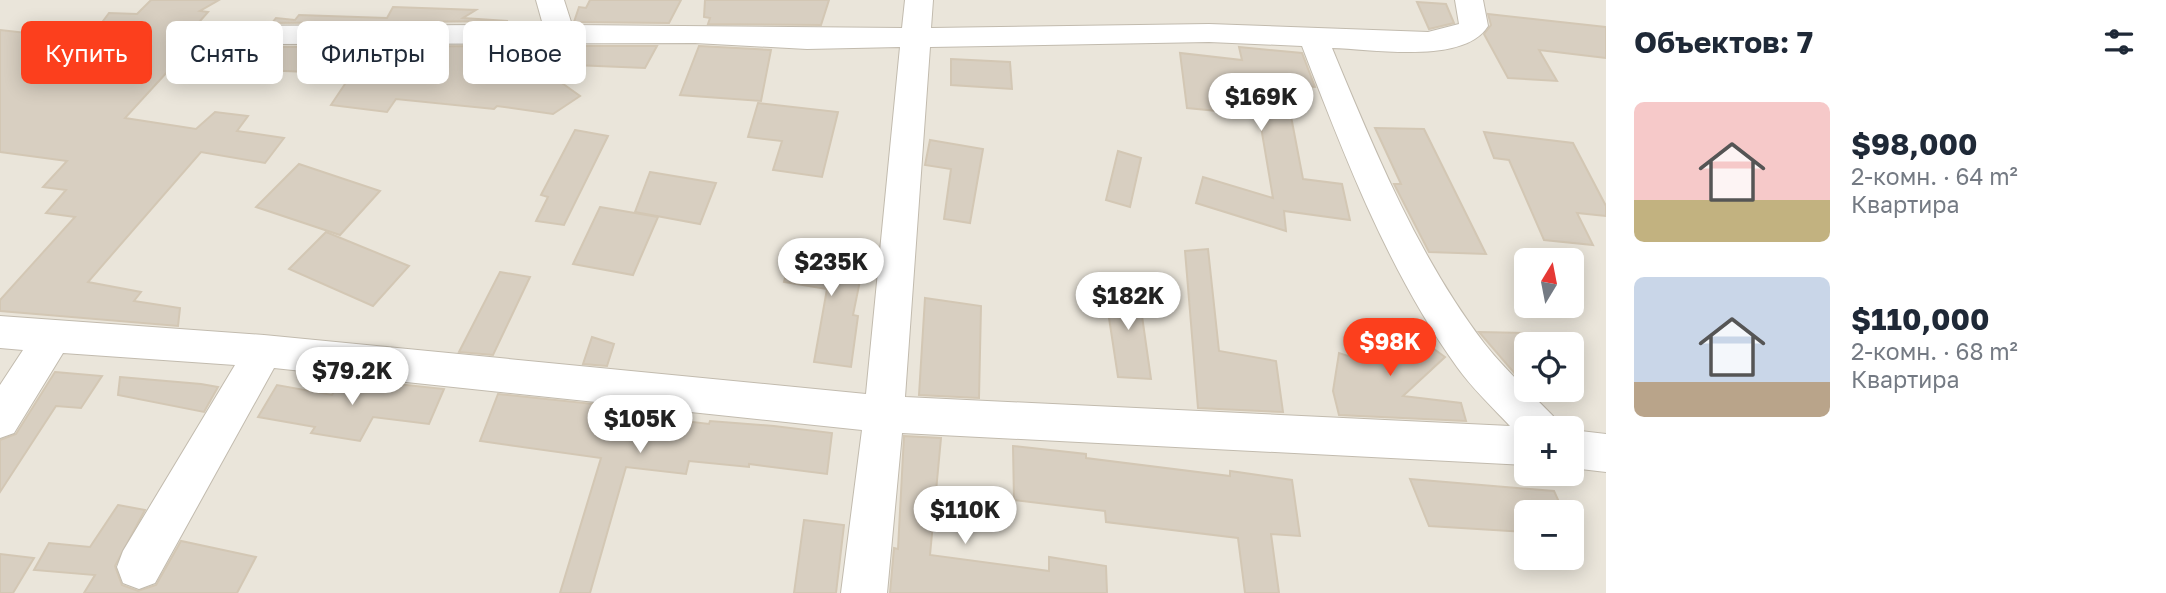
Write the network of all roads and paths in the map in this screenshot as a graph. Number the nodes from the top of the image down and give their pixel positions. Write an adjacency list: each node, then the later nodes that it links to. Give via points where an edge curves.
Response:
1 (550, 0): 4 (street)
2 (919, 0): 8 (street)
3 (1469, 0): 9 (street, via 1474,26 1449,39)
4 (556, 21)
5 (463, 34): 6 (street)
6 (283, 35)
7 (586, 35): 8 (street)
8 (915, 36): 9 (street, via 1209,33); 13 (street)
9 (1314, 39): 14 (street, via 1384,207 1429,287 1465,348)
10 (0, 332): 11 (street)
11 (53, 335): 12 (street); 15 (street)
12 (264, 351): 13 (street); 19 (street)
13 (884, 414): 16 (street); 20 (street)
14 (1527, 416)
15 (0, 420)
16 (1514, 445)
17 (1584, 450): 18 (street)
18 (1606, 453)
19 (139, 567)
20 (864, 593)

